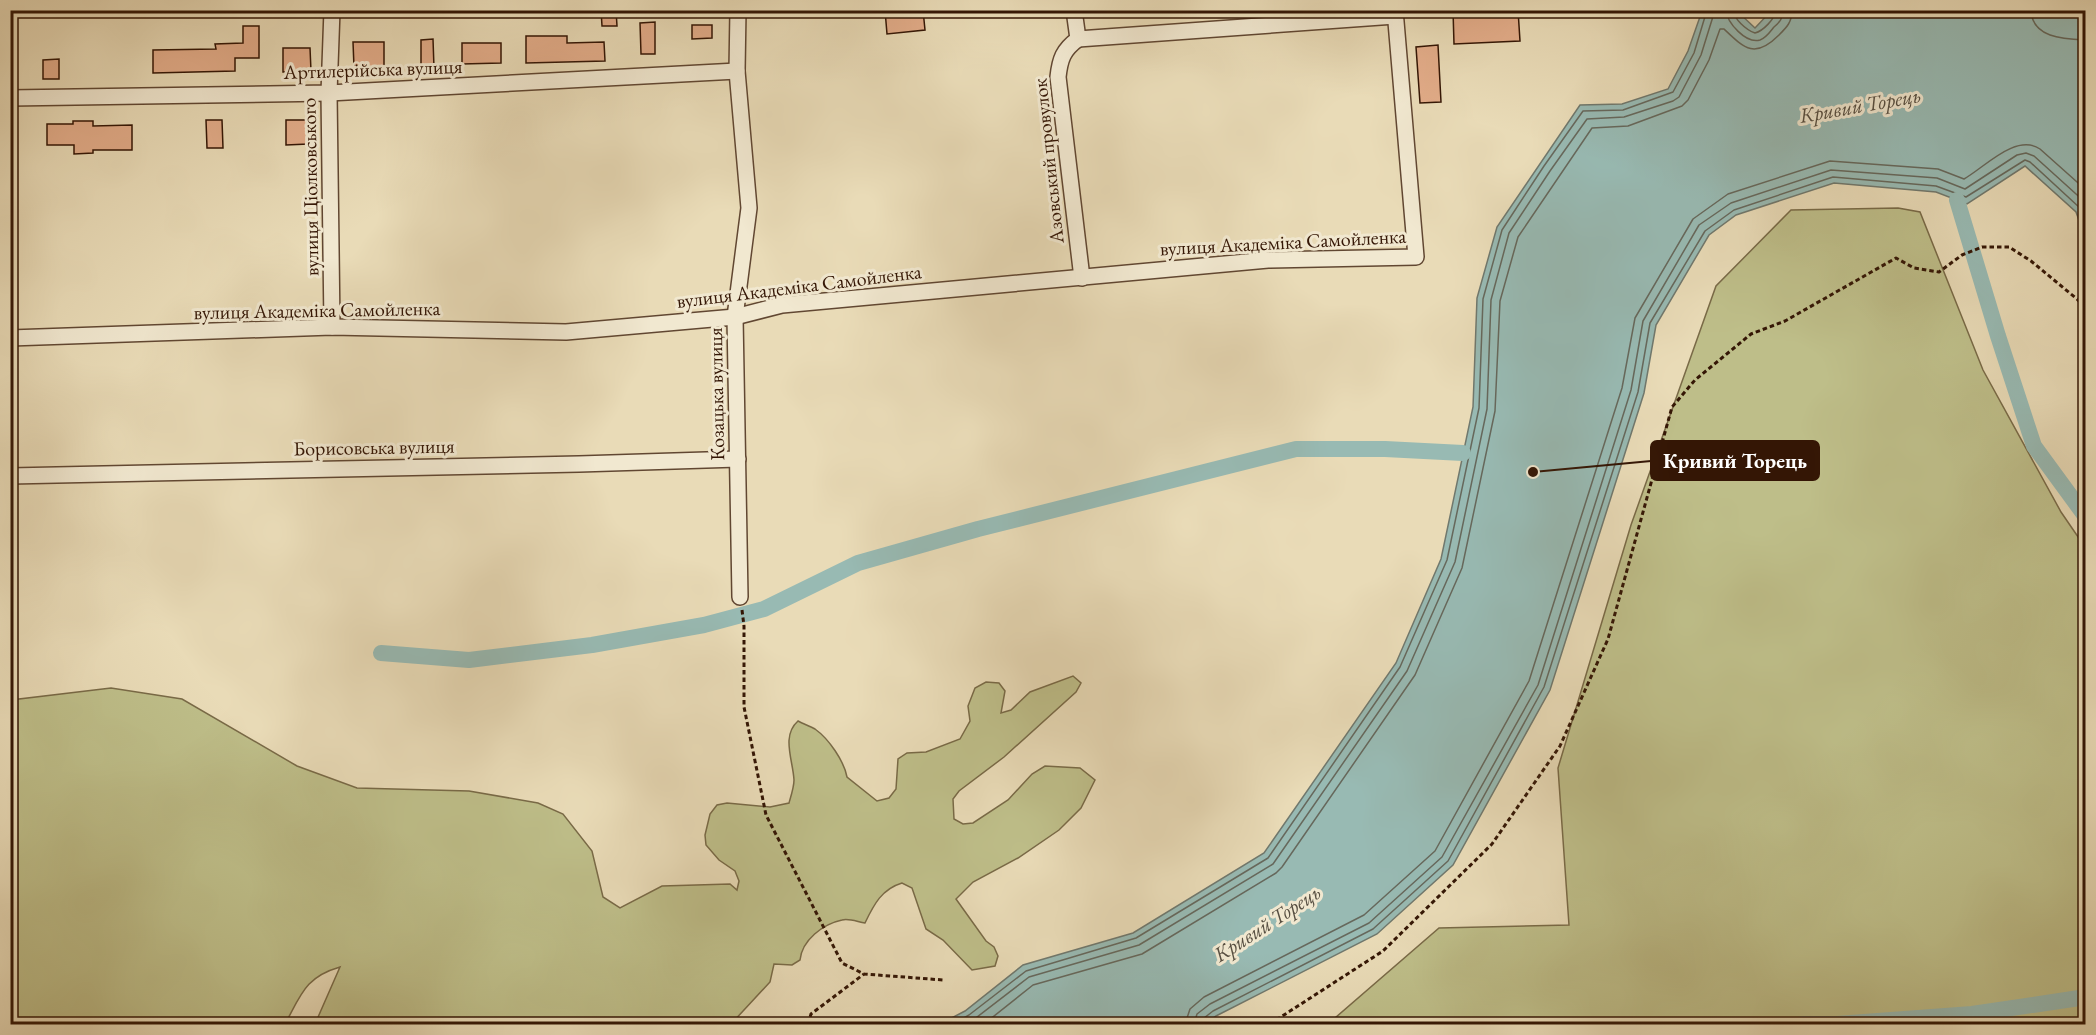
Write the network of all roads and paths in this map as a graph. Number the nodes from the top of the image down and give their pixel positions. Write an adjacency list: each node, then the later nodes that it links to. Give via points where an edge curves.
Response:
1 (332, 10): 7 (street, вулиця Ціолковського)
2 (738, 10): 6 (street, Козацька вулиця)
3 (1074, 10): 5 (street)
4 (1395, 13): 5 (street); 9 (street, вулиця Академіка Самойленка, via 1416,257 1268,260)
5 (1078, 39): 9 (street, Азовський провулок, via 1060,60 1058,77)
6 (737, 71): 7 (street, Артилерійська вулиця); 11 (street, Козацька вулиця, via 749,208)
7 (330, 93): 8 (street, Артилерійська вулиця); 12 (street, вулиця Ціолковського)
8 (10, 98)
9 (1082, 278): 11 (street, вулиця Академіка Самойленка, via 782,305)
10 (2085, 309): 20 (path, via 2078,299 2009,247 1982,247 1962,255 1939,272 1914,268 1896,258 1785,321 1751,334 1687,389 1672,407 1608,639 1560,746 1492,844 1383,951)
11 (735, 317): 12 (street, вулиця Академіка Самойленка, via 566,332); 14 (street, Козацька вулиця)
12 (332, 327): 13 (street, вулиця Академіка Самойленка)
13 (10, 338)
14 (738, 459): 15 (street, Борисовська вулиця); 16 (street, Козацька вулиця)
15 (10, 476)
16 (741, 602): 17 (path, via 744,707 766,814 842,963)
17 (864, 974): 18 (path); 19 (path, via 811,1014)
18 (944, 980)
19 (808, 1024)
20 (1270, 1024)

